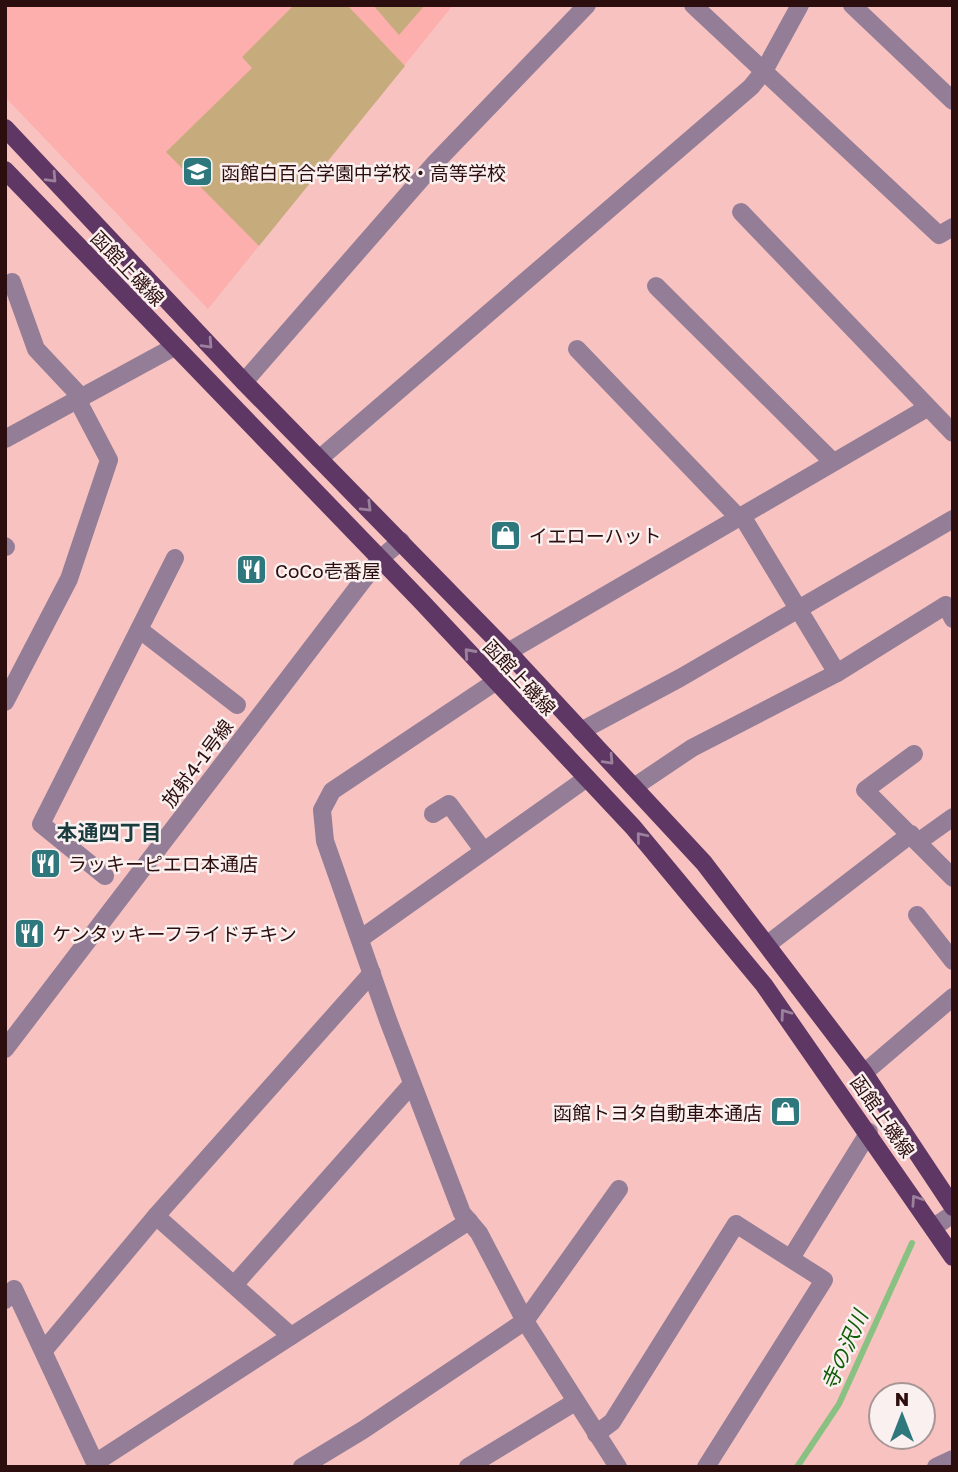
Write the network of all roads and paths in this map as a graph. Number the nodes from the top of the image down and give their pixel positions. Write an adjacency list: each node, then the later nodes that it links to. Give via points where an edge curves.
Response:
1 (587, 5): 15 (street, via 435,163)
2 (693, 5): 5 (street)
3 (800, 5): 5 (street)
4 (852, 5): 6 (street)
5 (764, 71): 10 (street, via 939,234); 20 (street, via 751,87)
6 (953, 101)
7 (5, 128): 15 (main road, 函館上磯線, one-way to 15)
8 (5, 170): 13 (main road, 函館上磯線)
9 (741, 212): 17 (street)
10 (953, 227)
11 (12, 282): 16 (street, via 36,349)
12 (656, 286): 21 (street)
13 (174, 347): 16 (street); 26 (main road, 函館上磯線)
14 (577, 349): 22 (street)
15 (244, 382): 20 (main road, 函館上磯線)
16 (80, 399): 19 (street); 33 (street, via 109,460 69,579)
17 (927, 408): 18 (street); 21 (street)
18 (953, 433)
19 (5, 439)
20 (319, 459): 24 (main road, 函館上磯線, one-way to 24)
21 (834, 462): 22 (street)
22 (741, 517): 27 (street); 30 (street)
23 (953, 519): 27 (street)
24 (401, 541): 26 (street, 放射4-1号線); 30 (main road, 函館上磯線)
25 (176, 558): 29 (street)
26 (380, 559): 32 (main road, 函館上磯線, one-way to 26); 51 (street, 放射4-1号線)
27 (797, 609): 31 (street); 35 (street)
28 (953, 619): 31 (street, via 946,605)
29 (140, 630): 34 (street); 43 (street, via 41,824)
30 (508, 652): 35 (main road, 函館上磯線)
31 (837, 673): 38 (street, via 692,748)
32 (495, 682): 37 (main road, 函館上磯線); 46 (street, via 332,791 322,810 325,841)
33 (5, 702)
34 (237, 705)
35 (581, 730): 38 (main road, 函館上磯線, one-way to 38)
36 (914, 754): 41 (street, via 865,790)
37 (587, 778): 42 (street); 54 (main road, 函館上磯線, one-way to 37, via 764,985)
38 (634, 787): 47 (main road, 函館上磯線, via 704,863)
39 (432, 814): 42 (street, via 449,804)
40 (953, 817): 41 (street)
41 (915, 838): 44 (street); 47 (street)
42 (483, 850): 46 (street)
43 (106, 876)
44 (953, 877)
45 (917, 915): 48 (street)
46 (360, 939): 49 (street)
47 (768, 944): 52 (main road, 函館上磯線)
48 (953, 961)
49 (372, 973): 53 (street); 58 (street)
50 (953, 997): 52 (street)
51 (5, 1049)
52 (864, 1073): 56 (main road, 函館上磯線)
53 (412, 1084): 59 (street); 63 (street)
54 (869, 1132): 60 (main road, 函館上磯線, one-way to 54); 62 (street)
55 (619, 1189): 65 (street)
56 (953, 1208)
57 (953, 1214): 60 (street)
58 (156, 1216): 63 (street); 67 (street)
59 (469, 1221): 65 (street); 66 (street)
60 (934, 1227): 61 (main road, 函館上磯線)
61 (953, 1257)
62 (791, 1258): 69 (street, via 736,1224 612,1422); 74 (street, via 824,1280)
63 (235, 1284): 66 (street)
64 (5, 1300): 67 (street, via 14,1289)
65 (525, 1321): 68 (street); 71 (street)
66 (291, 1336): 67 (street, via 95,1463)
67 (45, 1349)
68 (575, 1402): 69 (street); 72 (street)
69 (596, 1434): 73 (street)
70 (953, 1459): 75 (street)
71 (302, 1467)
72 (468, 1467)
73 (618, 1467)
74 (706, 1467)
75 (936, 1467)

